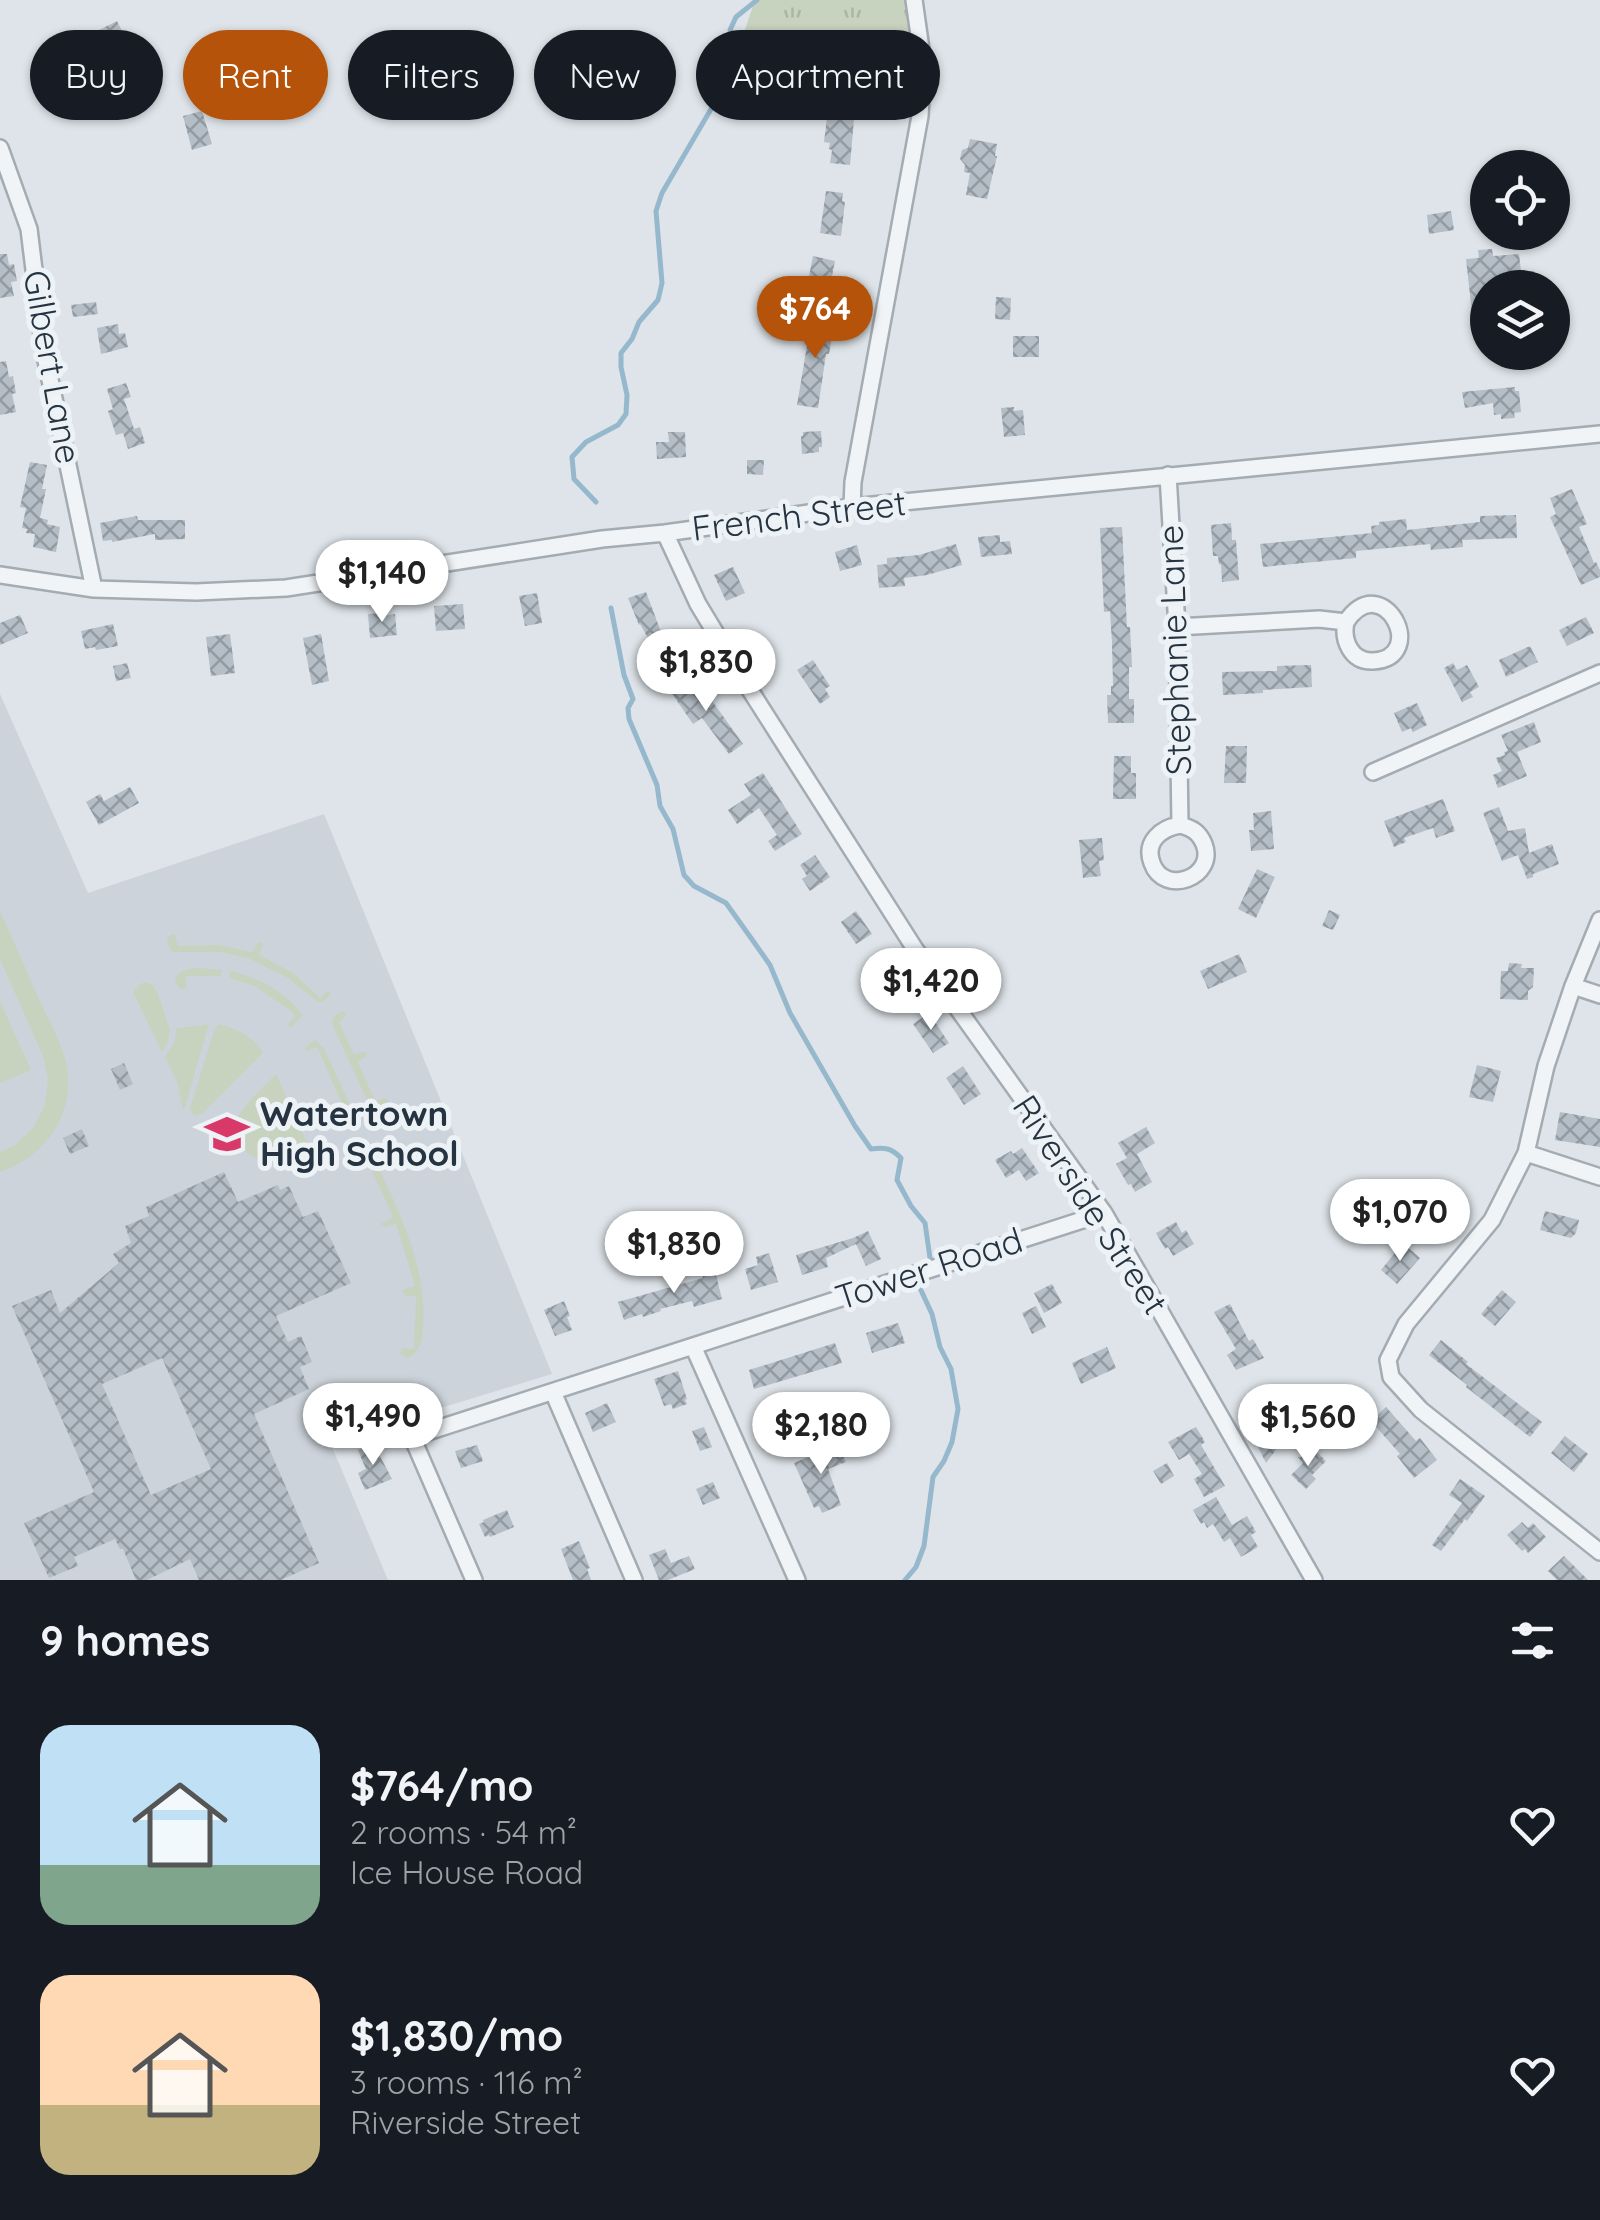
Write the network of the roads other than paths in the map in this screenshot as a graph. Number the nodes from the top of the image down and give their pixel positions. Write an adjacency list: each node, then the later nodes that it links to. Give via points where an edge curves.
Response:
1 (914, 0): 5 (street, via 923,62 920,116)
2 (0, 148): 8 (street, Gilbert Lane, via 29,230 44,351)
3 (1600, 434): 4 (street, French Street)
4 (1168, 475): 5 (street, French Street); 10 (street, Stephanie Lane)
5 (852, 507): 6 (street, French Street)
6 (665, 533): 8 (street, French Street, via 286,588); 19 (street, Riverside Street, via 729,656 904,933)
7 (0, 575): 8 (street, French Street)
8 (94, 589)
9 (1346, 622): 10 (street)
10 (1177, 627): 13 (street, Stephanie Lane)
11 (1600, 674): 12 (street)
12 (1373, 772)
13 (1180, 825)
14 (1600, 920): 15 (street)
15 (1573, 986): 16 (street); 17 (street)
16 (1600, 995)
17 (1526, 1153): 18 (street); 22 (street, via 1492,1220 1406,1324 1388,1360 1391,1377 1421,1410)
18 (1600, 1178)
19 (1104, 1213): 20 (street, Tower Road); 26 (street, Riverside Street)
20 (693, 1346): 21 (street, Tower Road); 25 (street)
21 (553, 1392): 23 (street, Tower Road, via 412,1437); 24 (street)
22 (1600, 1552)
23 (474, 1580)
24 (634, 1580)
25 (797, 1580)
26 (1314, 1580)

